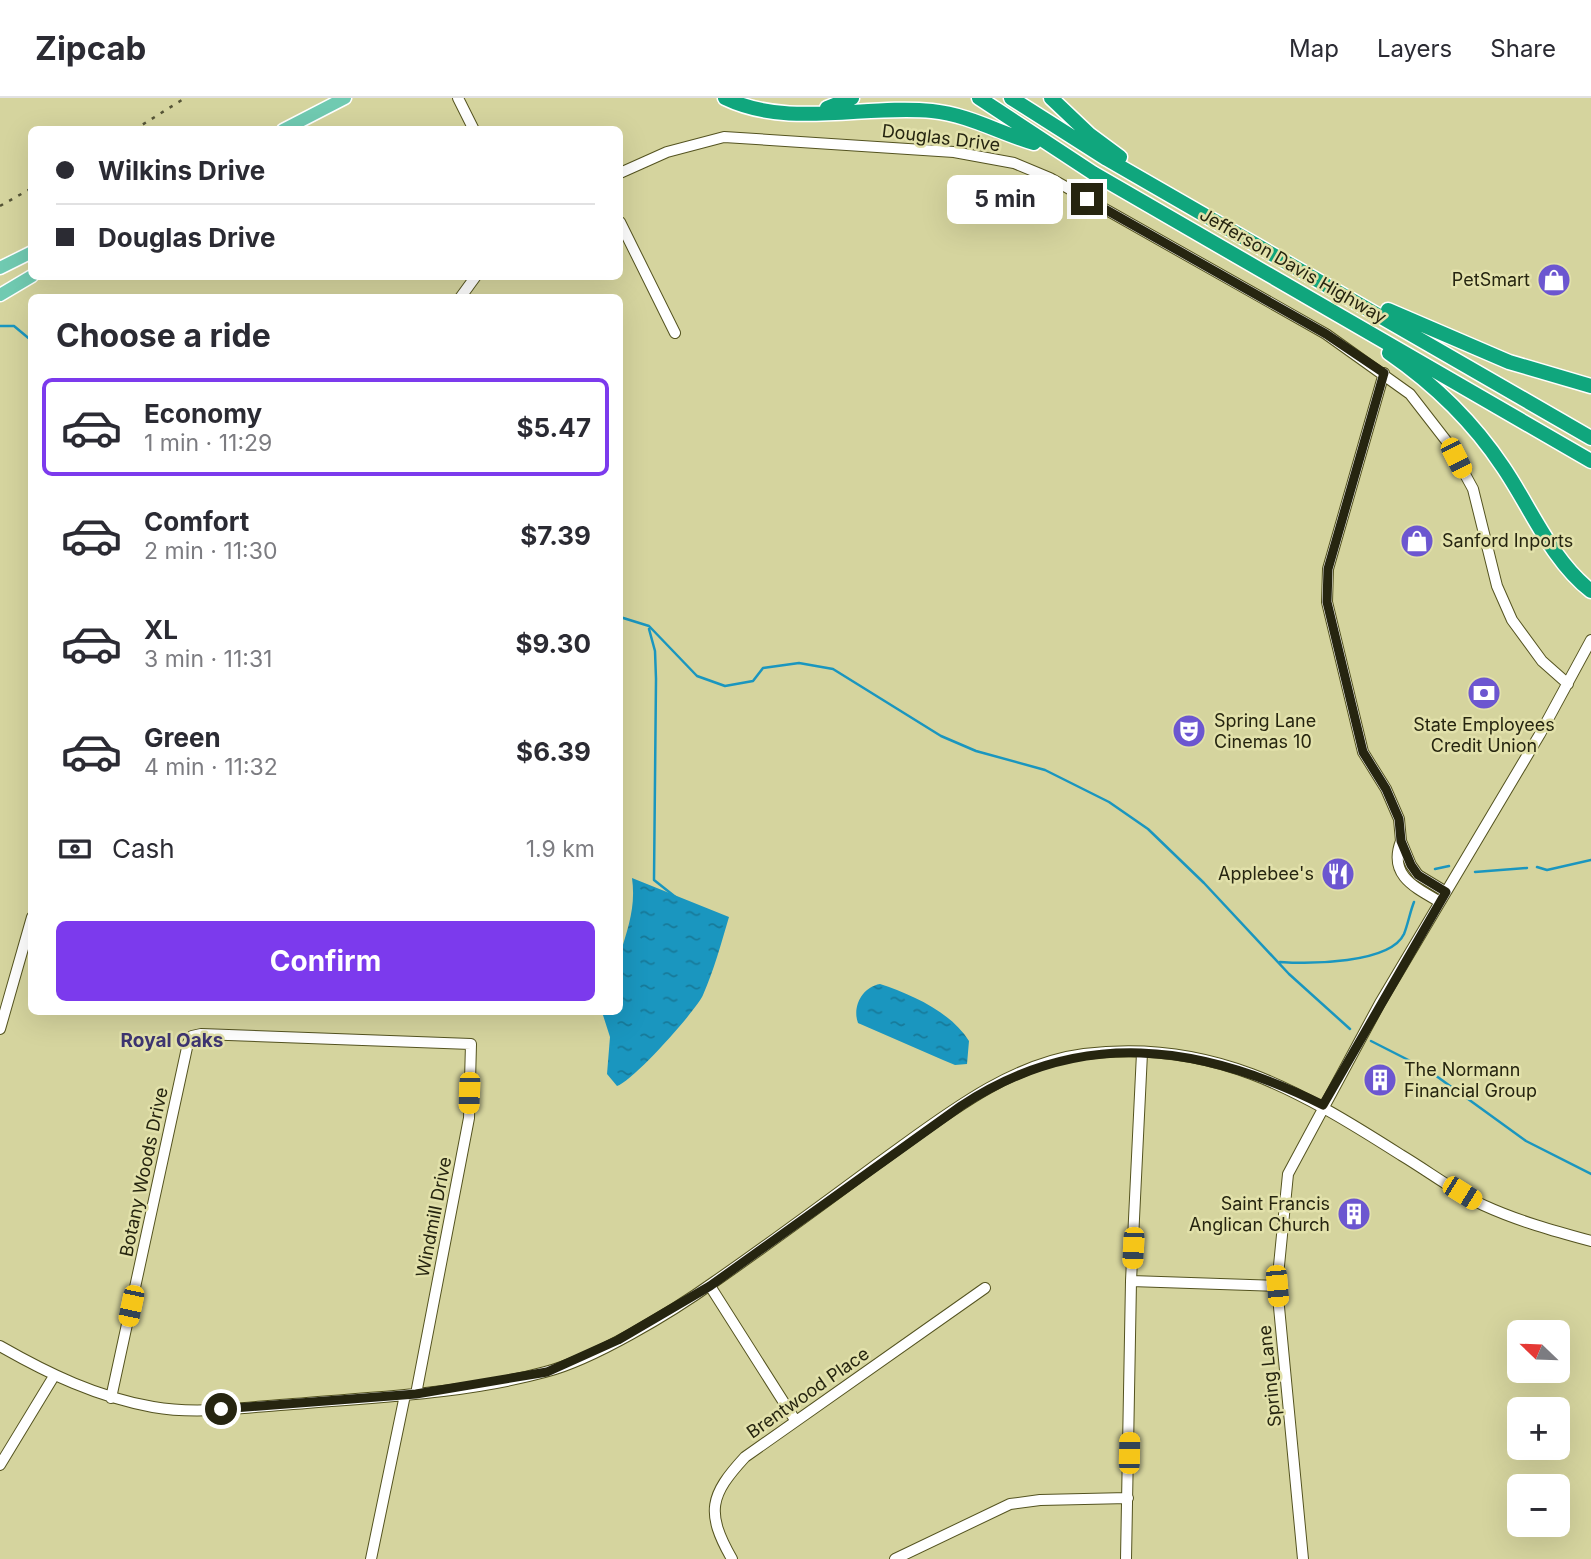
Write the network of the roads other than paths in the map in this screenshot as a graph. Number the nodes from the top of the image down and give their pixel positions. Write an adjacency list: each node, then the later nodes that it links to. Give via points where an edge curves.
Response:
1 (345, 98): 9 (main road)
2 (458, 98): 10 (street)
3 (725, 98): 8 (highway, via 769,111)
4 (852, 98): 8 (highway)
5 (979, 98): 11 (highway, Jefferson Davis Highway)
6 (1011, 98): 13 (highway, Jefferson Davis Highway)
7 (1051, 98): 13 (highway)
8 (804, 112): 11 (highway, via 933,111 972,119)
9 (291, 126)
10 (472, 126)
11 (1052, 148): 20 (highway, Jefferson Davis Highway)
12 (623, 172): 22 (street, Douglas Drive, via 667,152 724,137 987,156 1033,171 1083,197 1326,334)
13 (1137, 176): 18 (highway, Jefferson Davis Highway)
14 (623, 228): 21 (street)
15 (28, 254): 16 (main road)
16 (0, 268)
17 (28, 278): 19 (main road)
18 (1331, 288): 23 (highway, via 1508,362); 24 (highway, Jefferson Davis Highway)
19 (0, 295)
20 (1365, 331): 25 (highway, Jefferson Davis Highway); 26 (highway, via 1442,395 1474,429 1569,569)
21 (675, 333)
22 (1384, 373): 28 (street, Douglas Drive, via 1410,394 1448,443 1473,489 1497,586 1512,620 1542,661); 29 (street, via 1325,585 1363,752 1399,819)
23 (1591, 386)
24 (1591, 438)
25 (1591, 461)
26 (1591, 591)
27 (1591, 640): 28 (street, Spring Lane)
28 (1568, 684): 30 (street, Spring Lane)
29 (1401, 841): 30 (street, via 1418,875); 31 (street, via 1396,853 1401,874 1410,885)
30 (1446, 892): 31 (street, Spring Lane)
31 (1440, 902): 36 (street, Spring Lane)
32 (28, 931): 33 (street)
33 (0, 1029)
34 (192, 1036): 44 (street, Windmill Drive, via 471,1044 469,1118); 45 (street, Botany Woods Drive)
35 (1142, 1053): 36 (street, via 1211,1061 1269,1078); 38 (street); 39 (street, via 1084,1054 1042,1064 984,1091)
36 (1323, 1105): 37 (street, via 1480,1204); 40 (street, Spring Lane, via 1288,1174)
37 (1591, 1241)
38 (1131, 1281): 40 (street); 48 (street)
39 (710, 1286): 44 (street, via 618,1340 547,1372); 46 (street)
40 (1277, 1286): 54 (street, Spring Lane)
41 (985, 1288): 46 (street, Brentwood Place)
42 (0, 1346): 43 (street)
43 (54, 1376): 45 (street); 47 (street)
44 (410, 1395): 45 (street, via 221,1409 159,1408); 50 (street, Windmill Drive)
45 (111, 1398)
46 (795, 1420): 51 (street, Brentwood Place, via 745,1457 721,1483 712,1510)
47 (0, 1465)
48 (1128, 1498): 49 (street, via 1010,1504); 53 (street)
49 (913, 1555): 52 (street)
50 (370, 1559)
51 (732, 1559)
52 (895, 1559)
53 (1126, 1559)
54 (1303, 1559)

